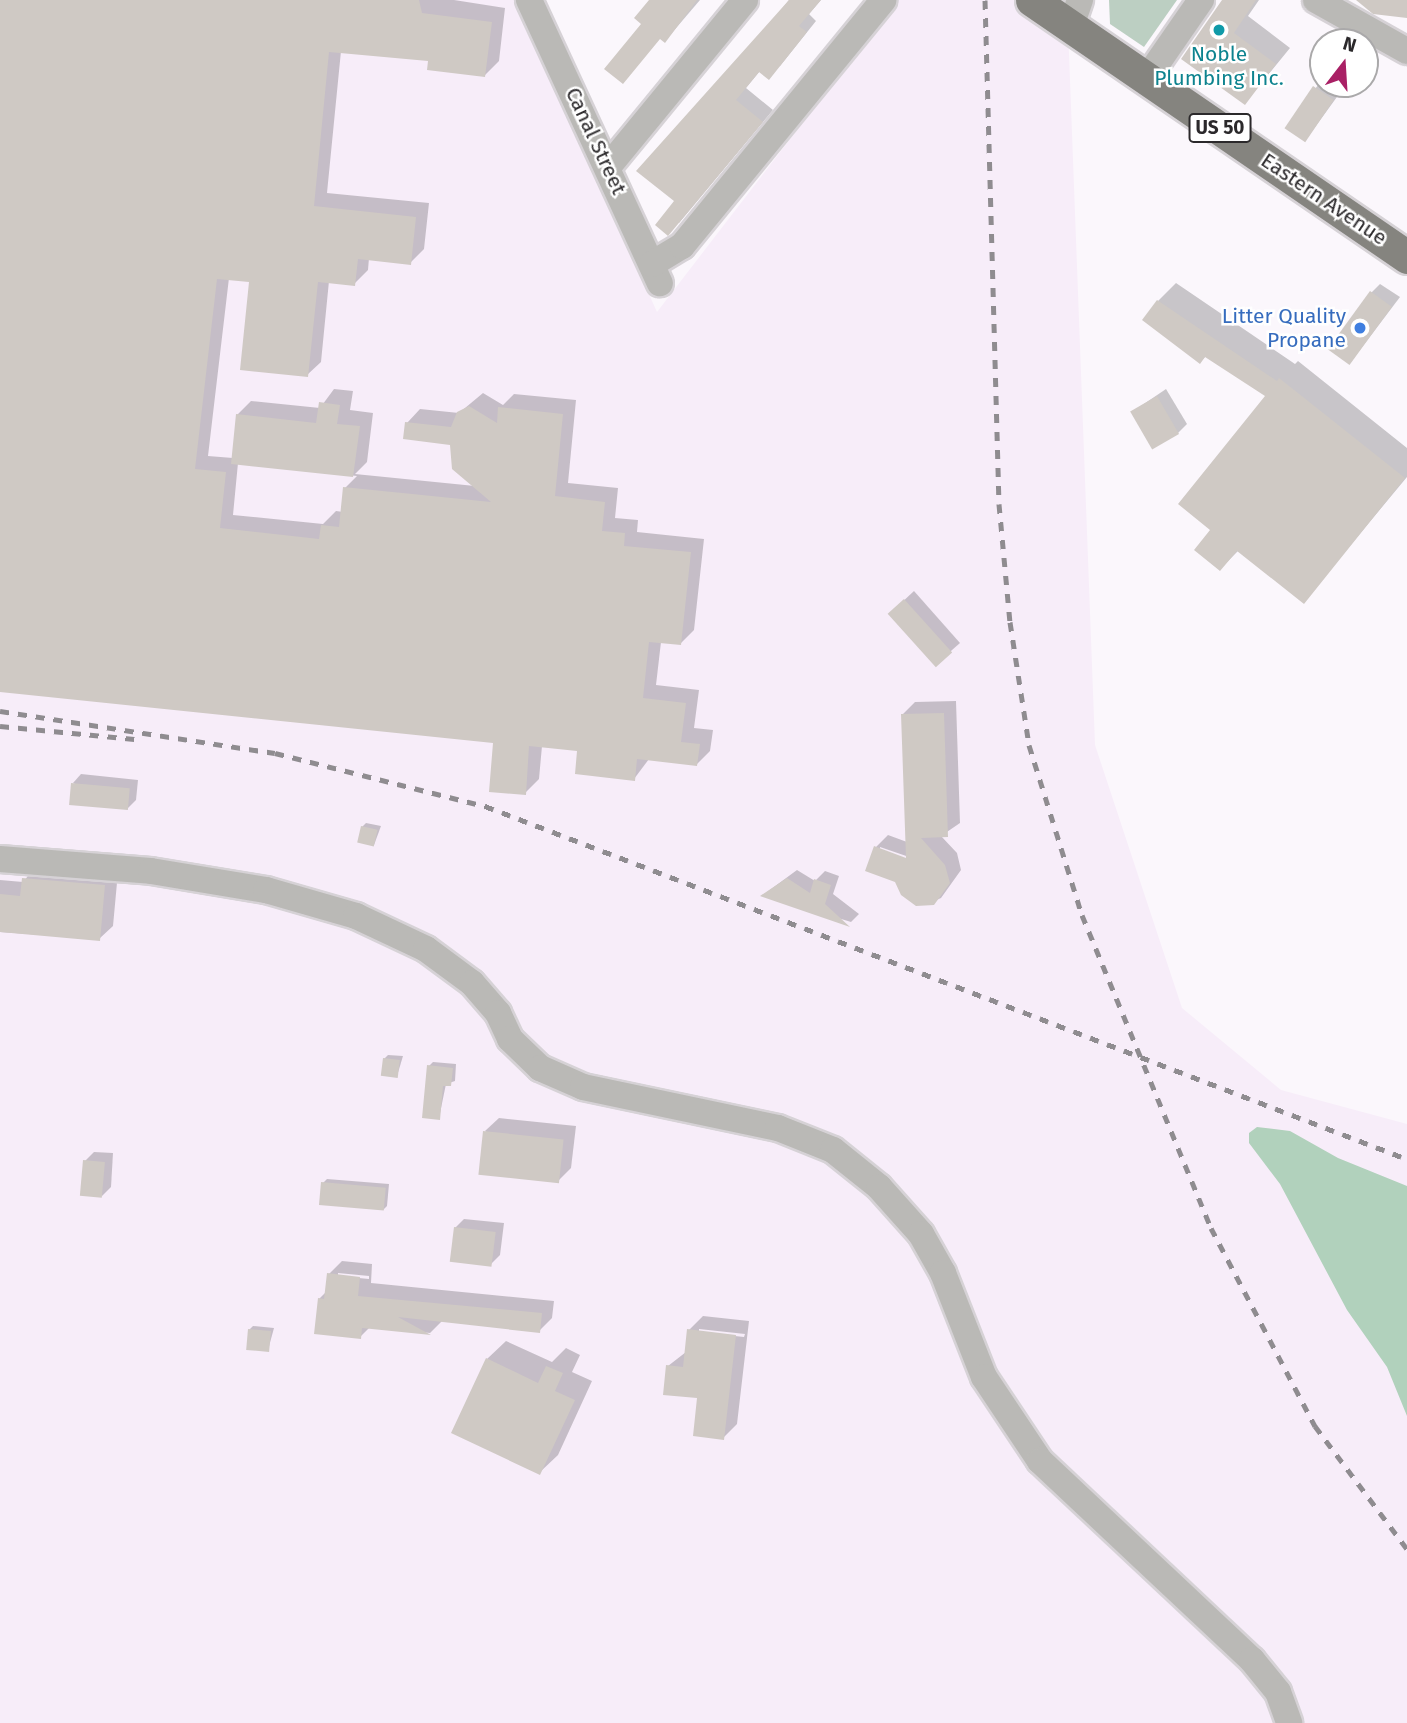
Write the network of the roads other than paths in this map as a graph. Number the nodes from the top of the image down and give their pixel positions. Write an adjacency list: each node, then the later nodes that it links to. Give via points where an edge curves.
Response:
1 (529, 0): 10 (street, Canal Street)
2 (745, 0): 10 (street)
3 (883, 0): 10 (street, Canal Street, via 656,273)
4 (1032, 0): 7 (main road, Eastern Avenue / US 50)
5 (1201, 0): 9 (street)
6 (1316, 0): 8 (street)
7 (1076, 13): 9 (main road, Eastern Avenue / US 50)
8 (1407, 51)
9 (1147, 78): 11 (main road, Eastern Avenue / US 50)
10 (608, 167)
11 (1407, 257)
12 (0, 859): 13 (street, via 151,871 266,890 356,916 426,949 472,983 498,1013 510,1039 540,1068 583,1087 778,1128 833,1150 878,1188 921,1234 943,1273 984,1377 1040,1461 1252,1660 1278,1692)
13 (1289, 1723)

